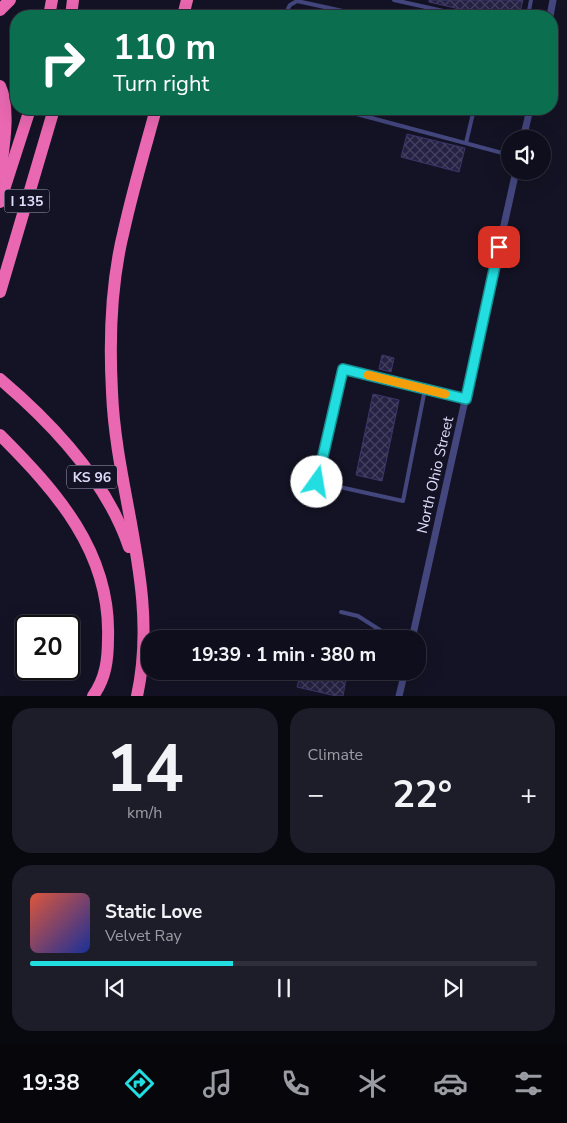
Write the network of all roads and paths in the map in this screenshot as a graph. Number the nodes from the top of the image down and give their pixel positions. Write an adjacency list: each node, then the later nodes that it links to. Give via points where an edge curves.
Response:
1 (10, 0): 3 (highway)
2 (394, 0): 6 (lane)
3 (0, 10)
4 (287, 10): 5 (lane, via 297,1)
5 (338, 10)
6 (439, 10)
7 (0, 86): 17 (highway, via 5,126)
8 (28, 115): 19 (highway, I 135)
9 (52, 115): 20 (highway, I 135)
10 (154, 115): 25 (highway, via 123,230 113,304 112,392 121,474 132,522)
11 (361, 115): 15 (lane)
12 (473, 115): 15 (lane)
13 (529, 115): 14 (street)
14 (525, 130)
15 (466, 143): 16 (lane)
16 (501, 152)
17 (0, 176)
18 (514, 180): 23 (street, North Ohio Street)
19 (0, 202)
20 (0, 292)
21 (0, 379): 25 (highway, KS 96, via 84,465 110,503)
22 (425, 389): 22 (lane, via 343,369 317,482 403,501); 23 (lane)
23 (466, 399): 28 (street, North Ohio Street)
24 (0, 434): 30 (highway, via 52,489 76,522 102,584 109,624 106,670)
25 (138, 573): 31 (highway, KS 96, via 145,630)
26 (341, 612): 27 (lane, via 358,616)
27 (380, 630)
28 (414, 630)
29 (403, 680): 32 (street)
30 (93, 696)
31 (137, 696)
32 (399, 696)

